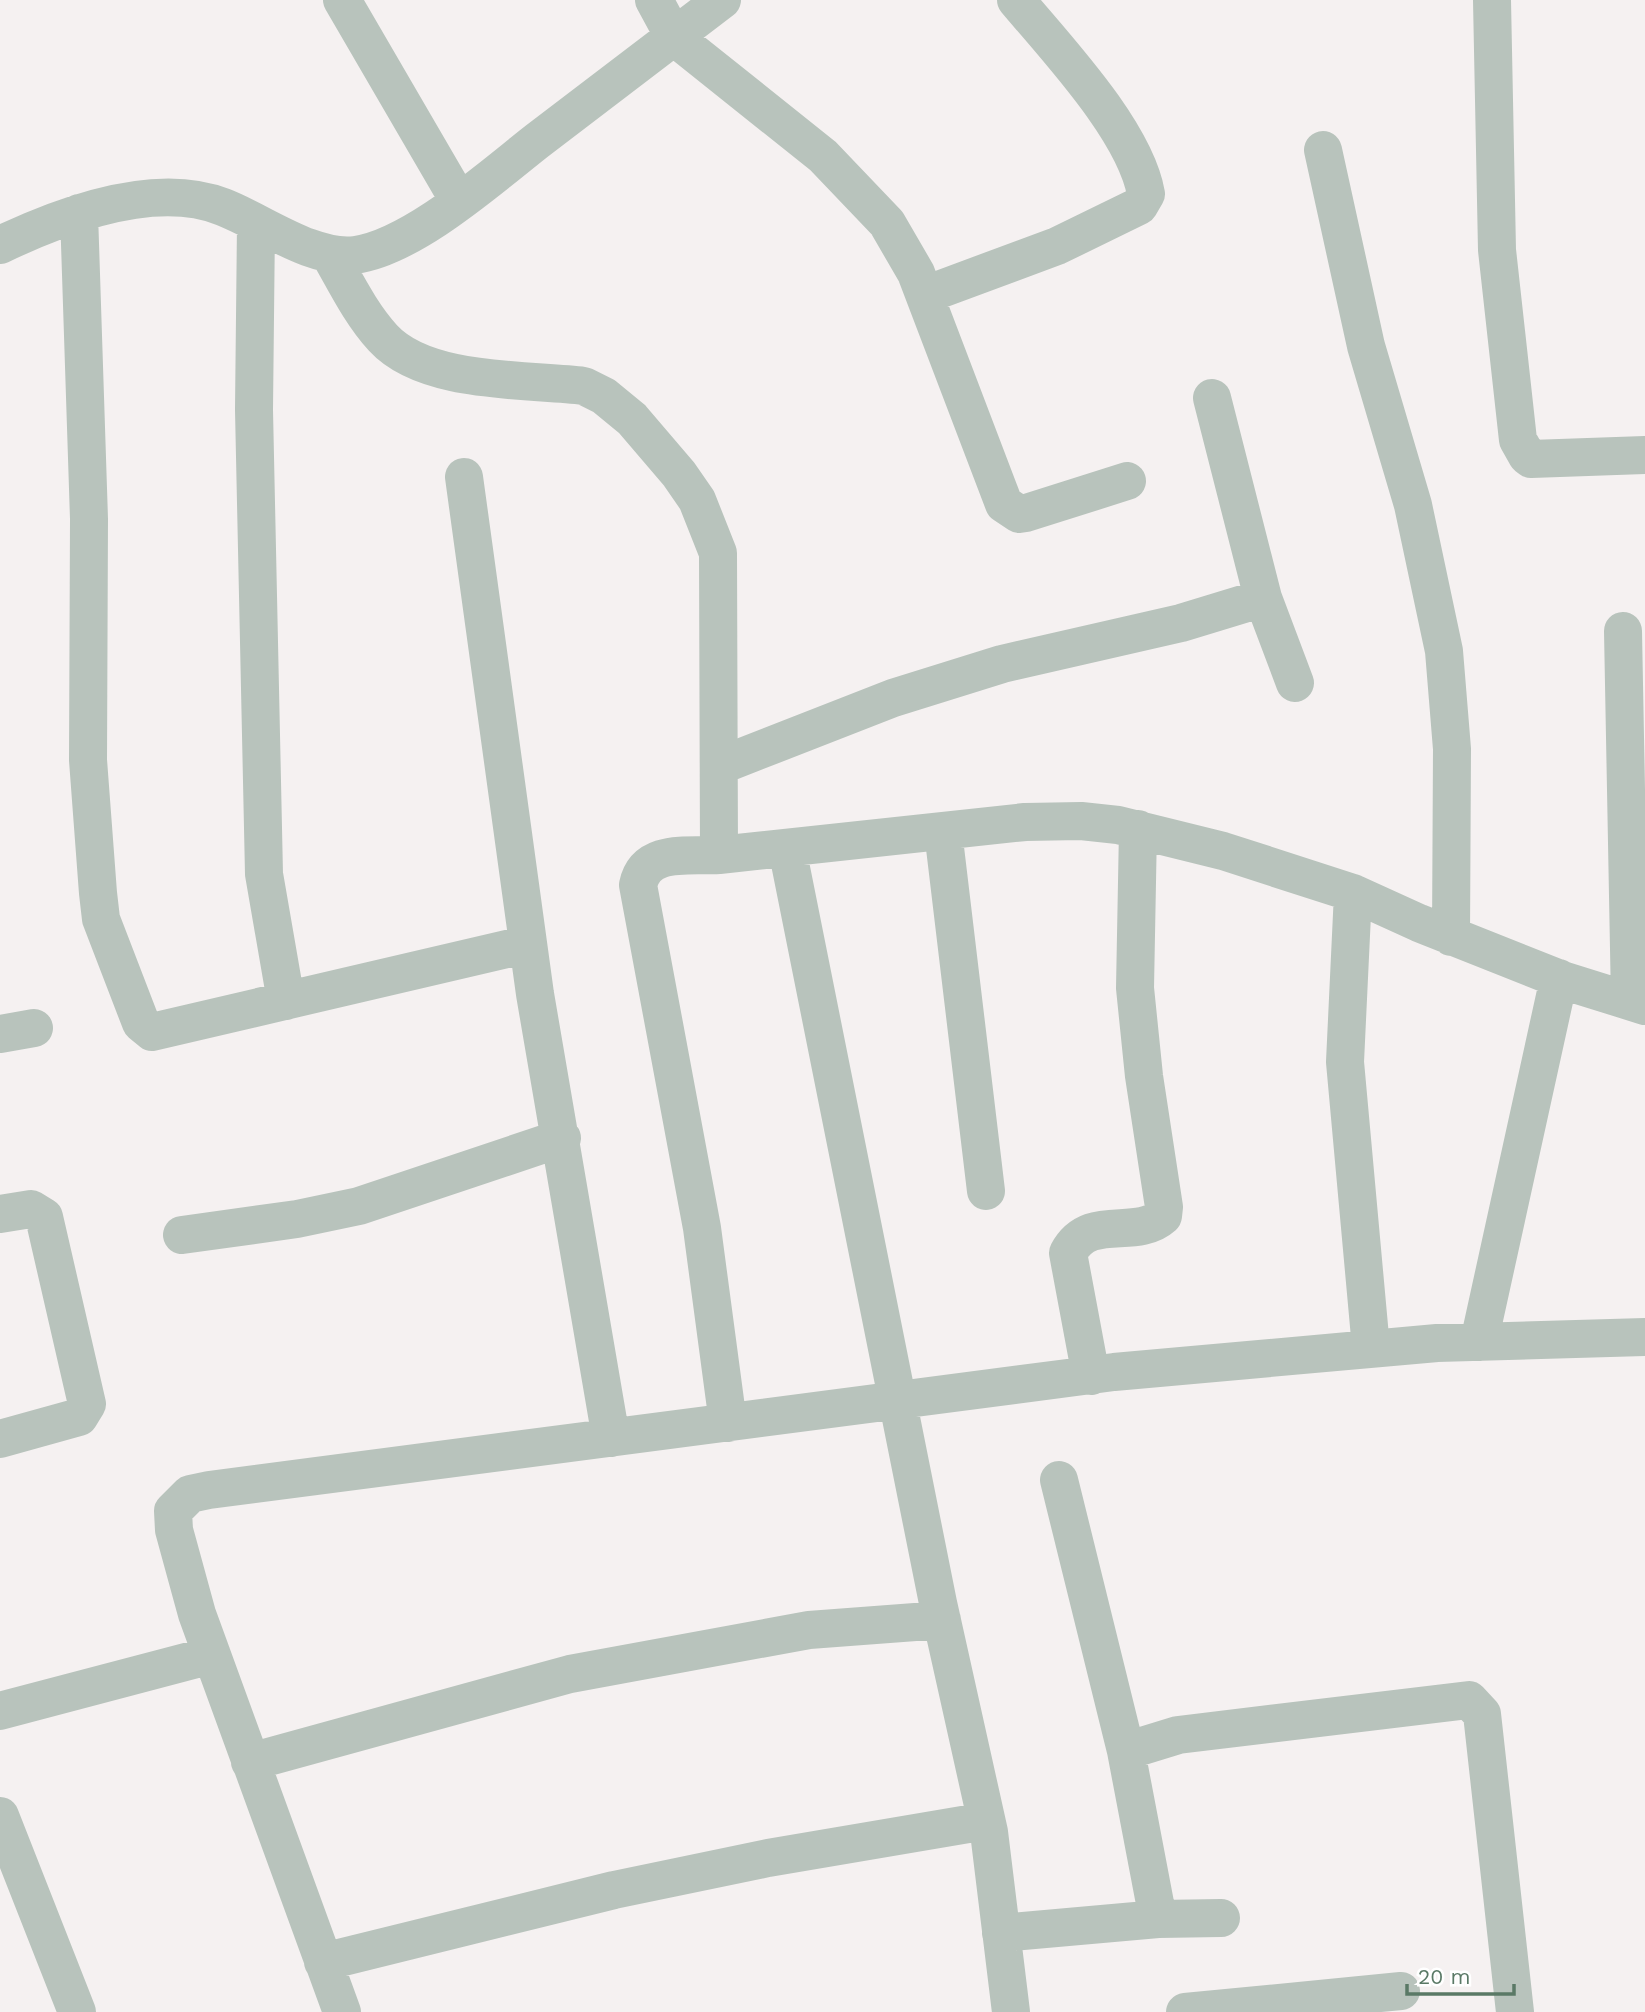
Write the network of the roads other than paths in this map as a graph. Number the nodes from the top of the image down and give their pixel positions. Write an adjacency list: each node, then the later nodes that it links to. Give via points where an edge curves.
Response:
1 (342, 0): 8 (street)
2 (654, 0): 6 (street)
3 (722, 0): 6 (street)
4 (1016, 0): 13 (street, via 1104,109 1133,154 1146,194 1132,210 1057,246)
5 (1492, 0): 15 (street, via 1497,250 1518,440 1531,458)
6 (674, 37): 8 (street); 13 (street, via 823,156 863,196 887,223)
7 (1322, 150): 27 (street, via 1366,346 1413,505 1444,651 1452,750)
8 (459, 201): 12 (street, via 391,244 361,254)
9 (79, 214): 10 (street, via 159,195 206,201); 11 (street); 30 (street, via 89,519 88,760 102,919 145,1029 152,1032)
10 (256, 224): 12 (street); 30 (street, via 254,410 264,861)
11 (0, 245)
12 (330, 255): 21 (street, via 363,311 384,339 402,353 432,368 584,386 632,419 679,474 697,500 718,553)
13 (925, 295): 17 (street, via 1004,504 1019,514 1027,513)
14 (1212, 398): 18 (street)
15 (1645, 455)
16 (464, 477): 28 (street)
17 (1127, 481)
18 (1263, 598): 20 (street); 21 (street, via 1181,623 1002,664 893,698)
19 (1623, 631): 31 (street)
20 (1295, 683)
21 (719, 766): 25 (street)
22 (1138, 829): 23 (street, via 1081,821); 26 (street); 39 (street, via 1135,988 1164,1207 1163,1216 1148,1227 1095,1231 1075,1239 1068,1253)
23 (943, 831): 24 (street); 33 (street)
24 (787, 848): 25 (street); 40 (street)
25 (719, 855): 41 (street, via 654,860 641,870 638,885 702,1228)
26 (1353, 892): 27 (street); 38 (street, via 1345,1062)
27 (1451, 937): 29 (street)
28 (528, 944): 30 (street); 32 (street)
29 (1559, 978): 31 (street); 37 (street)
30 (286, 1001)
31 (1637, 1004)
32 (562, 1138): 35 (street, via 359,1206); 42 (street)
33 (986, 1191)
34 (0, 1214): 43 (street, via 32,1209 44,1217 87,1404 79,1417)
35 (182, 1235)
36 (1644, 1331): 37 (street)
37 (1479, 1342): 38 (street)
38 (1371, 1348): 39 (street)
39 (1091, 1376): 40 (street)
40 (897, 1401): 41 (street); 45 (street)
41 (728, 1423): 42 (street)
42 (611, 1438): 46 (street, via 190,1494 173,1511 174,1530)
43 (0, 1439)
44 (1059, 1480): 48 (street)
45 (942, 1620): 49 (street, via 808,1630 570,1674); 51 (street)
46 (212, 1655): 47 (street); 49 (street)
47 (0, 1711)
48 (1126, 1751): 53 (street); 61 (street, via 1178,1735 1469,1700 1482,1714)
49 (250, 1762): 55 (street)
50 (0, 1816): 57 (street)
51 (986, 1821): 54 (street); 55 (street, via 614,1890)
52 (1221, 1918): 53 (street)
53 (1158, 1919): 54 (street)
54 (1001, 1933): 59 (street)
55 (323, 1962): 58 (street)
56 (1401, 1991): 60 (street)
57 (77, 2012)
58 (342, 2012)
59 (1011, 2012)
60 (1185, 2012)
61 (1515, 2012)

